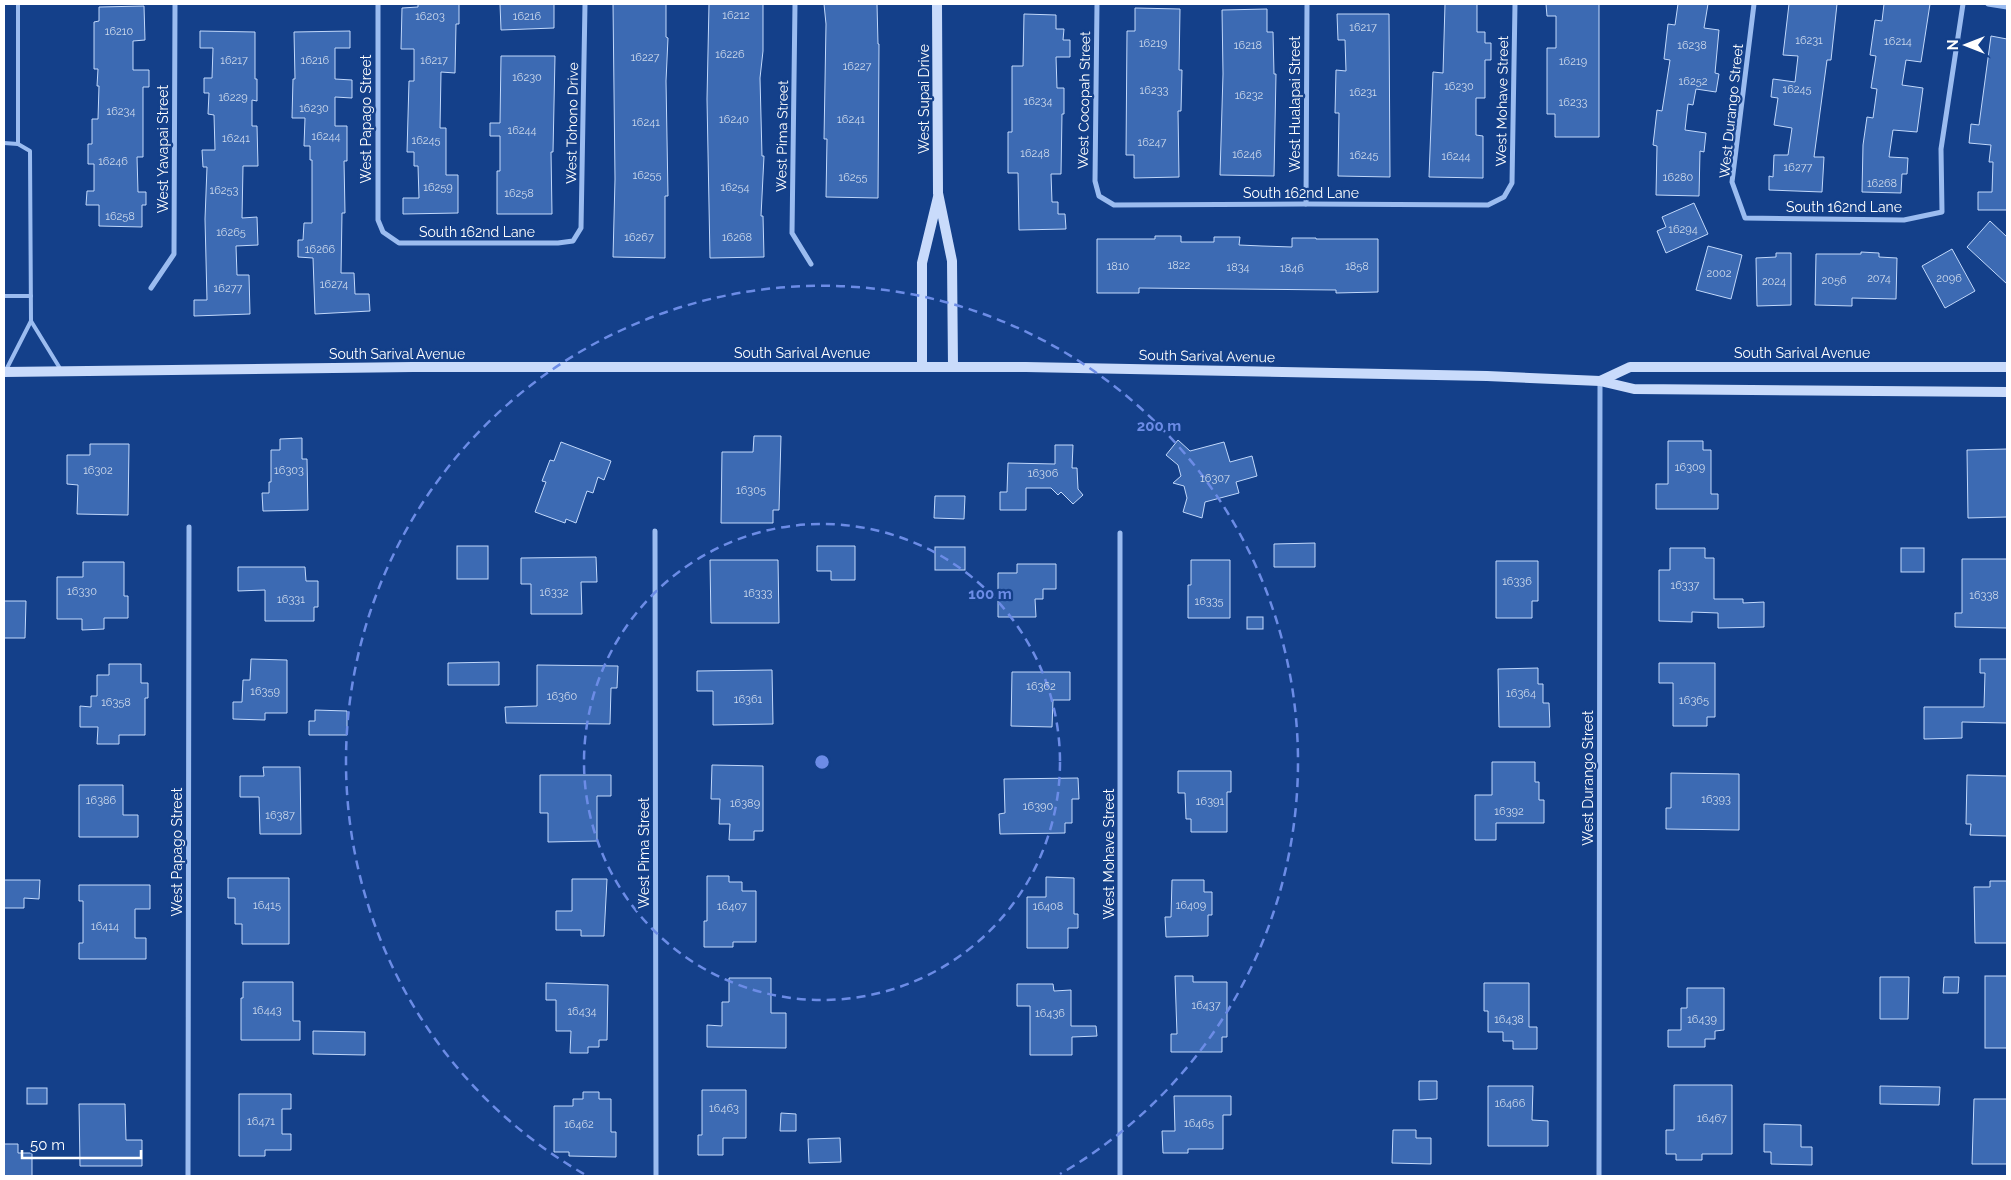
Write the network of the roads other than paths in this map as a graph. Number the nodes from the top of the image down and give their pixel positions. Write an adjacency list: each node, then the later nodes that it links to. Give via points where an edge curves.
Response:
1 (18, 4): 15 (lane)
2 (175, 4): 24 (street, West Yavapai Street, via 174,254)
3 (378, 4): 21 (street, West Papago Street, via 378,220)
4 (584, 4): 22 (street, West Tohono Drive, via 581,228)
5 (795, 4): 23 (street, West Pima Street, via 792,233)
6 (937, 4): 16 (main road, West Supai Drive)
7 (1097, 4): 17 (street, West Cocopah Street, via 1095,181)
8 (1307, 4): 19 (street, West Hualapai Street)
9 (1515, 4): 18 (street, West Mohave Street, via 1512,183)
10 (1754, 4): 20 (street, West Durango Street, via 1732,182)
11 (1963, 4): 20 (street, South 162nd Lane, via 1940,150 1942,212 1904,220)
12 (1988, 4): 13 (street)
13 (2007, 7)
14 (4, 143): 15 (lane)
15 (18, 144): 26 (lane, via 30,152)
16 (938, 194): 28 (main road, West Supai Drive, via 922,263); 29 (main road, West Supai Drive, via 952,261)
17 (1099, 196): 19 (street, South 162nd Lane, via 1114,205)
18 (1504, 197): 19 (street, South 162nd Lane, via 1488,205)
19 (1306, 204)
20 (1745, 218)
21 (383, 232): 22 (street, South 162nd Lane, via 399,243)
22 (573, 241)
23 (811, 264)
24 (151, 288)
25 (4, 296): 26 (lane)
26 (31, 296): 27 (lane)
27 (31, 321): 31 (lane); 32 (lane)
28 (922, 366): 29 (main road, South Sarival Avenue); 32 (main road, South Sarival Avenue, via 414,367)
29 (953, 366): 33 (main road, South Sarival Avenue)
30 (2007, 367): 33 (main road, South Sarival Avenue, via 1630,367)
31 (4, 372): 32 (main road, South Sarival Avenue)
32 (62, 372)
33 (1600, 381): 34 (main road, South Sarival Avenue, via 1634,389); 41 (street, West Durango Street)
34 (2007, 392)
35 (189, 527): 38 (street, West Papago Street)
36 (655, 531): 39 (street, West Pima Street)
37 (1120, 533): 40 (street, West Mohave Street)
38 (188, 1176)
39 (656, 1176)
40 (1120, 1176)
41 (1599, 1176)

